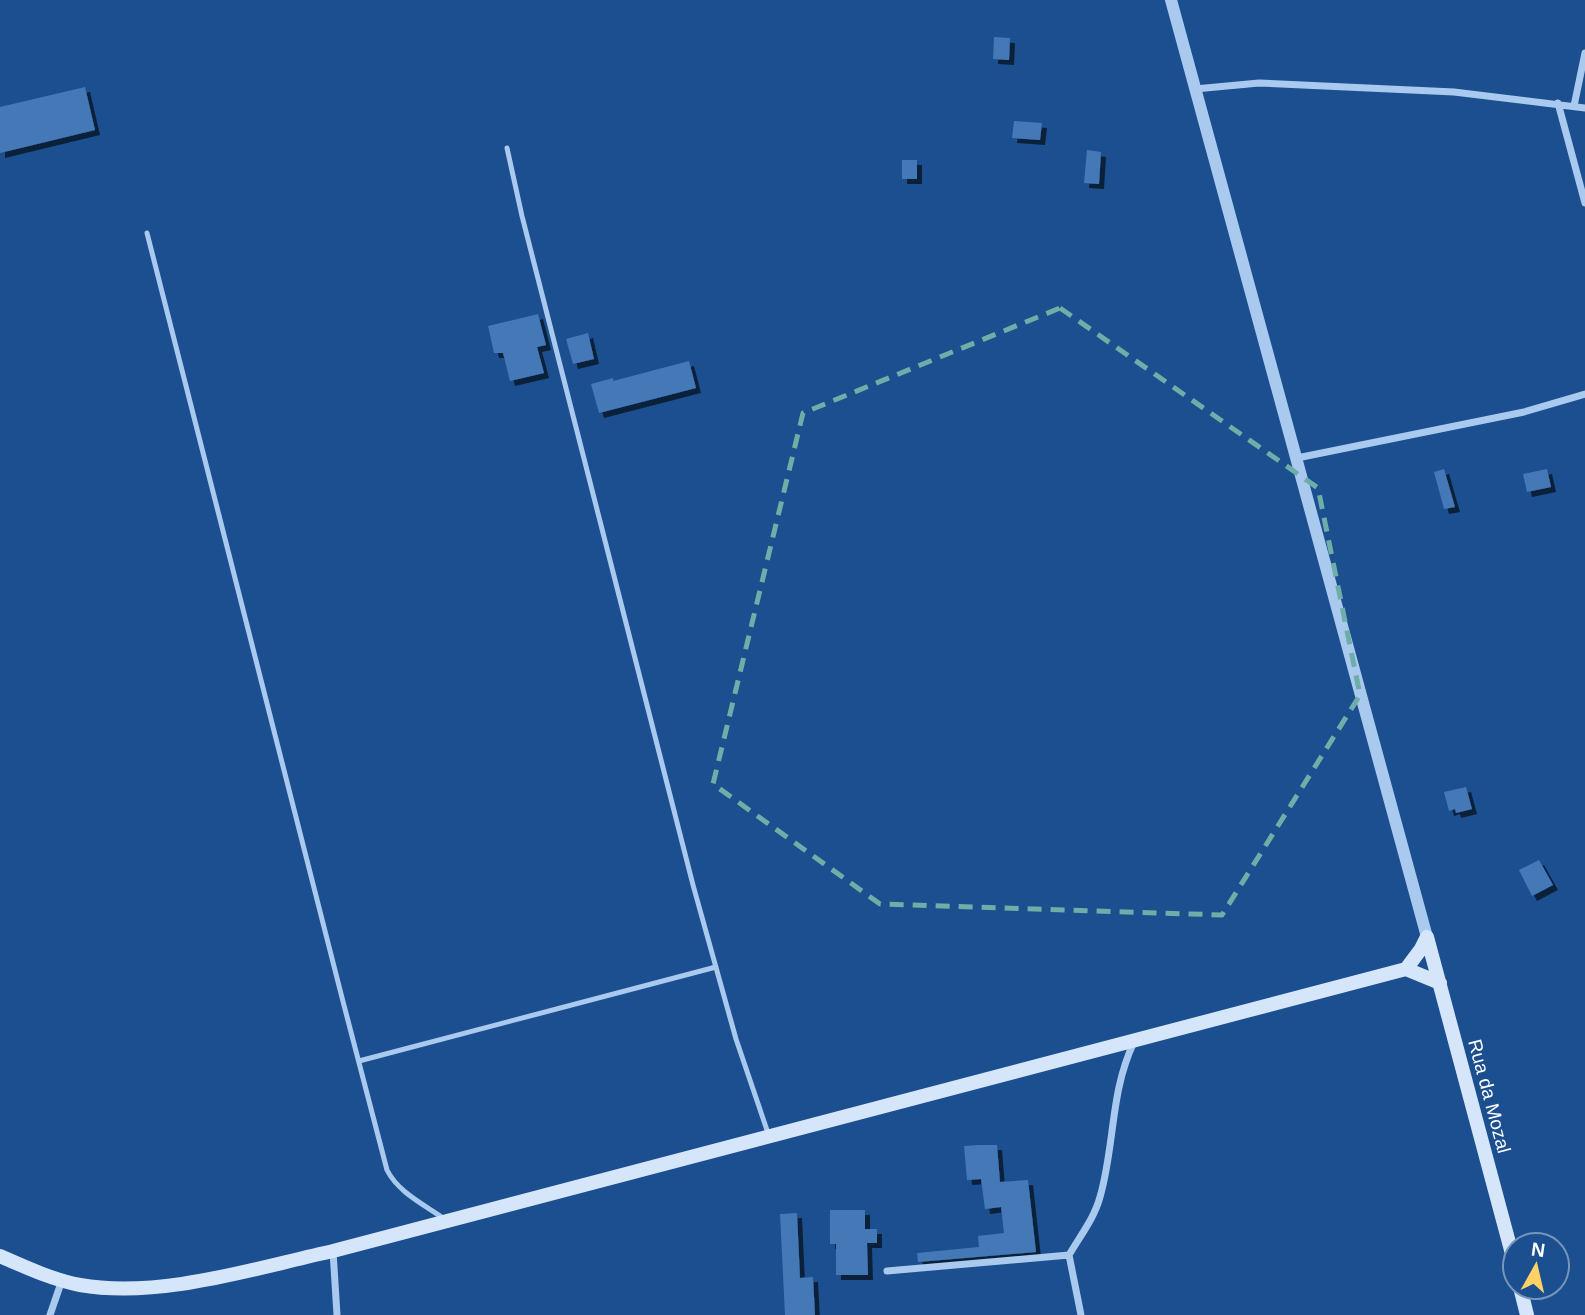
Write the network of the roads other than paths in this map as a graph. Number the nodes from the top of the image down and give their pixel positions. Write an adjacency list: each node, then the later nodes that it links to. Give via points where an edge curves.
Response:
1 (1171, 0): 3 (street)
2 (1585, 53): 5 (street)
3 (1195, 89): 4 (street, via 1259,83 1454,92); 11 (street)
4 (1558, 103): 5 (street); 8 (street)
5 (1574, 106): 6 (street)
6 (1585, 108)
7 (507, 148): 13 (lane)
8 (1585, 202)
9 (147, 233): 17 (lane)
10 (1585, 394): 11 (street, via 1524,412)
11 (1297, 458): 12 (street)
12 (1427, 937): 14 (main road); 15 (main road, Rua da Mozal)
13 (716, 967): 17 (lane); 18 (lane)
14 (1406, 969): 15 (main road); 16 (main road)
15 (1440, 983): 20 (main road, Rua da Mozal)
16 (1136, 1038): 18 (main road); 22 (street, via 1121,1071 1099,1200)
17 (359, 1061): 19 (lane, via 387,1170 401,1189)
18 (770, 1138): 19 (main road)
19 (446, 1220): 21 (main road)
20 (1506, 1231)
21 (333, 1251): 25 (main road, via 172,1286 117,1288); 27 (street)
22 (1069, 1255): 24 (street); 28 (street)
23 (0, 1256): 25 (main road)
24 (887, 1271)
25 (62, 1280): 26 (street)
26 (50, 1315)
27 (338, 1315)
28 (1080, 1315)

